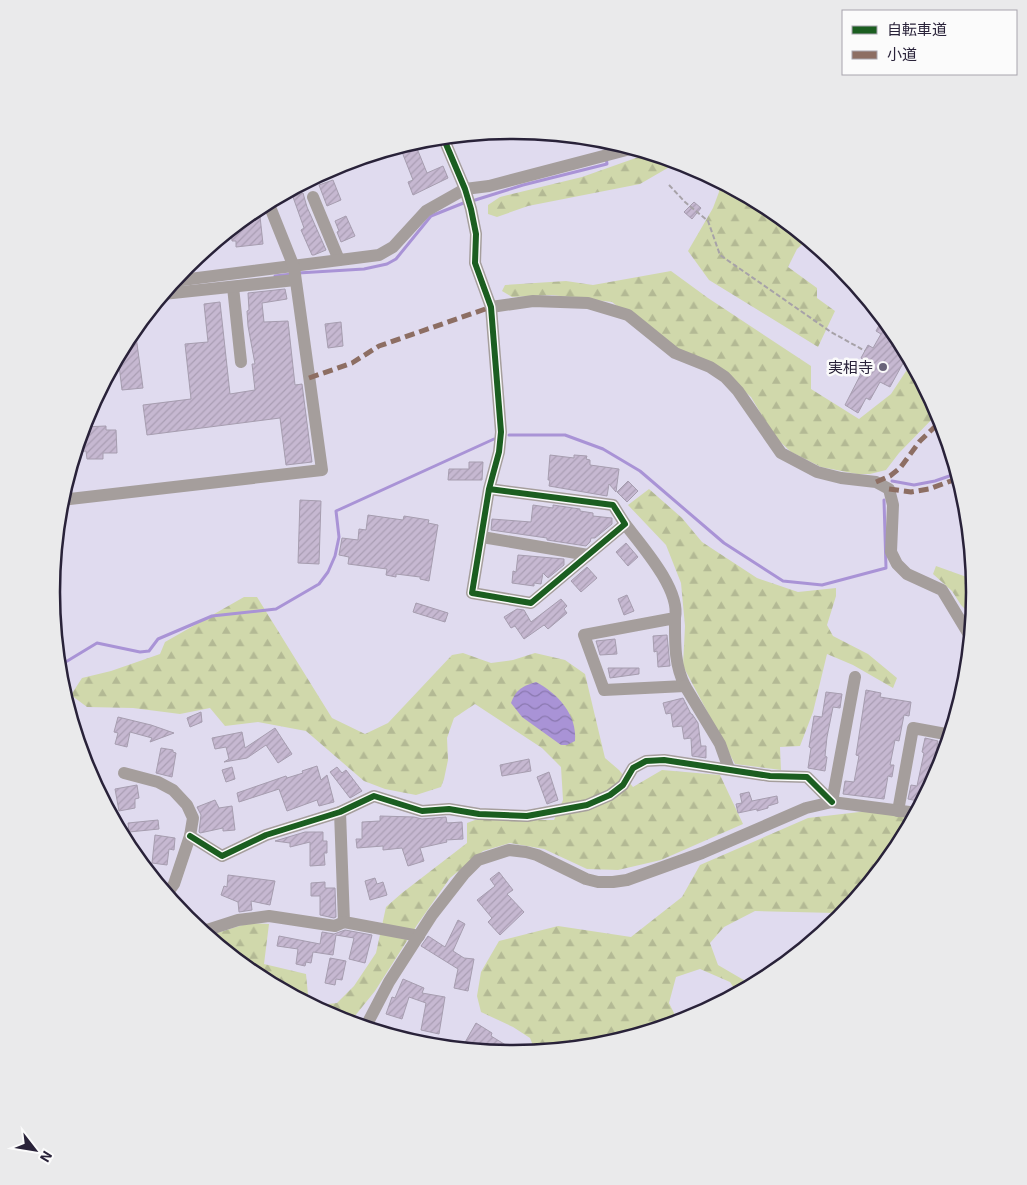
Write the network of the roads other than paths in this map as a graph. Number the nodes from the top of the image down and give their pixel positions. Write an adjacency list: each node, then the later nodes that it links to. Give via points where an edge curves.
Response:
1 (445, 145): 4 (street)
2 (621, 152): 4 (street, via 489,186)
3 (312, 197): 6 (street)
4 (468, 199): 6 (street, via 426,211 393,247 379,255); 11 (street, via 476,234 475,263)
5 (271, 210): 7 (street)
6 (339, 260): 7 (street)
7 (295, 273): 8 (street); 9 (street); 14 (street, via 322,470)
8 (185, 280)
9 (233, 287): 10 (street); 12 (street)
10 (173, 293)
11 (491, 307): 13 (street, via 501,432); 19 (street, via 532,301 588,303 628,315 674,353 725,377 780,453 817,472 876,482 889,490 893,504 891,552 907,574 942,590)
12 (241, 362)
13 (489, 489): 15 (street, via 613,505); 16 (street)
14 (70, 499)
15 (625, 524): 17 (street); 18 (street, via 668,586 677,610)
16 (482, 538): 17 (street); 17 (street, via 472,594 531,603)
17 (588, 555)
18 (675, 618): 21 (street, via 676,658); 21 (street, via 584,635 604,690)
19 (965, 629)
20 (855, 677): 25 (street)
21 (685, 686): 23 (street, via 720,744)
22 (944, 734): 26 (street, via 913,728)
23 (729, 769): 25 (street, via 770,776 807,777); 27 (street, via 664,760 646,761 633,768 623,784 610,795 587,805 527,816 449,809 422,811 374,796)
24 (124, 773): 29 (street, via 158,782 173,790 187,805 193,818)
25 (832, 802): 26 (street); 33 (street, via 806,808 702,853 628,880 598,882 586,879 526,852 510,850 495,854 478,860 464,874)
26 (898, 811): 28 (street)
27 (340, 812): 29 (street, via 266,835 222,856); 31 (street)
28 (910, 812)
29 (190, 836): 30 (street)
30 (170, 889)
31 (344, 922): 32 (street, via 335,926 269,916 238,920); 33 (street)
32 (210, 929)
33 (419, 936): 34 (street)
34 (368, 1022)

